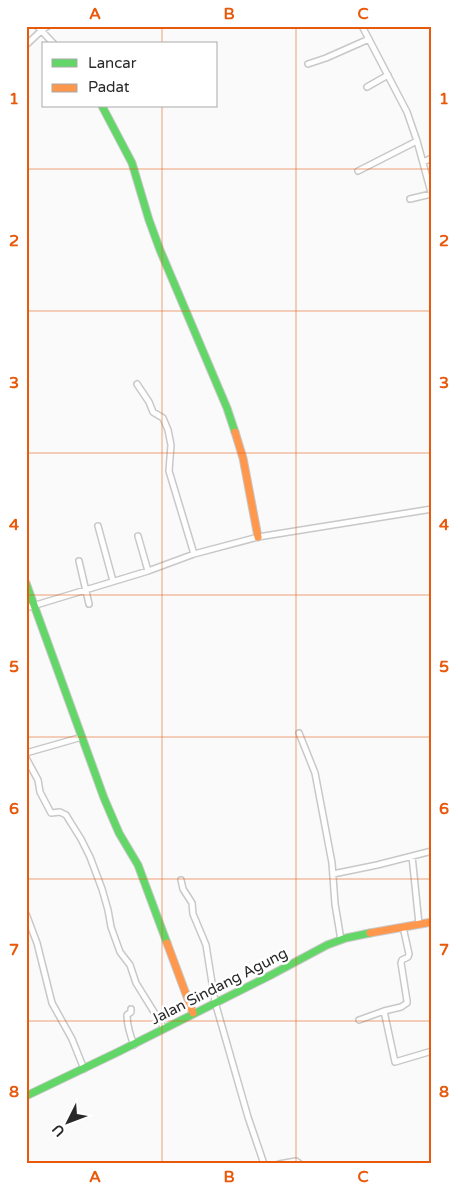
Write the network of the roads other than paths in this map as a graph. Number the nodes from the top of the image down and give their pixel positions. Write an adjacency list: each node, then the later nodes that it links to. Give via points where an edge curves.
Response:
1 (48, 26): 3 (street)
2 (362, 26): 4 (street)
3 (39, 28): 5 (street); 6 (street)
4 (369, 39): 7 (street); 8 (street)
5 (52, 42)
6 (26, 45)
7 (308, 64)
8 (388, 75): 9 (street); 11 (street, via 407,112)
9 (367, 86)
10 (103, 108): 21 (street, via 132,164 160,250 227,408 242,458)
11 (417, 141): 13 (street); 14 (street)
12 (432, 158): 13 (street)
13 (423, 162): 15 (street)
14 (358, 171)
15 (432, 195): 16 (street)
16 (410, 198)
17 (137, 384): 22 (street, via 153,412 166,425 170,441 169,470)
18 (432, 509): 21 (street)
19 (98, 526): 25 (street)
20 (138, 536): 24 (street)
21 (258, 537): 22 (street)
22 (194, 554): 24 (street)
23 (79, 561): 27 (street)
24 (148, 571): 25 (street)
25 (113, 581): 27 (street)
26 (26, 583): 29 (street)
27 (86, 590): 28 (street); 29 (street)
28 (89, 604)
29 (34, 606): 30 (street); 32 (street)
30 (26, 608)
31 (299, 733): 37 (street, via 315,774)
32 (82, 737): 33 (street); 47 (street, via 116,826 138,865)
33 (26, 753)
34 (26, 758): 49 (street, via 51,813 66,815 86,848 120,952)
35 (432, 851): 36 (street)
36 (412, 856): 37 (street); 41 (street)
37 (333, 874): 43 (street)
38 (181, 880): 44 (street, via 206,945)
39 (27, 917): 52 (street, via 38,943 49,995)
40 (432, 922): 41 (street, Jalan Sindang Agung)
41 (419, 924): 42 (street, Jalan Sindang Agung)
42 (404, 927): 43 (street, Jalan Sindang Agung); 46 (street, via 409,954 401,963 407,1001 400,1007)
43 (341, 940): 44 (street, Jalan Sindang Agung)
44 (215, 1002): 47 (street, Jalan Sindang Agung); 54 (street)
45 (131, 1009): 50 (street, via 127,1020)
46 (384, 1011): 48 (street); 51 (street, via 395,1062)
47 (193, 1013): 49 (street, Jalan Sindang Agung)
48 (359, 1020)
49 (164, 1028): 50 (street, Jalan Sindang Agung)
50 (134, 1044): 52 (street, Jalan Sindang Agung)
51 (432, 1051)
52 (84, 1070): 53 (street, Jalan Sindang Agung)
53 (26, 1096)
54 (264, 1164)
55 (279, 1164): 56 (street, via 296,1161)
56 (300, 1164)

